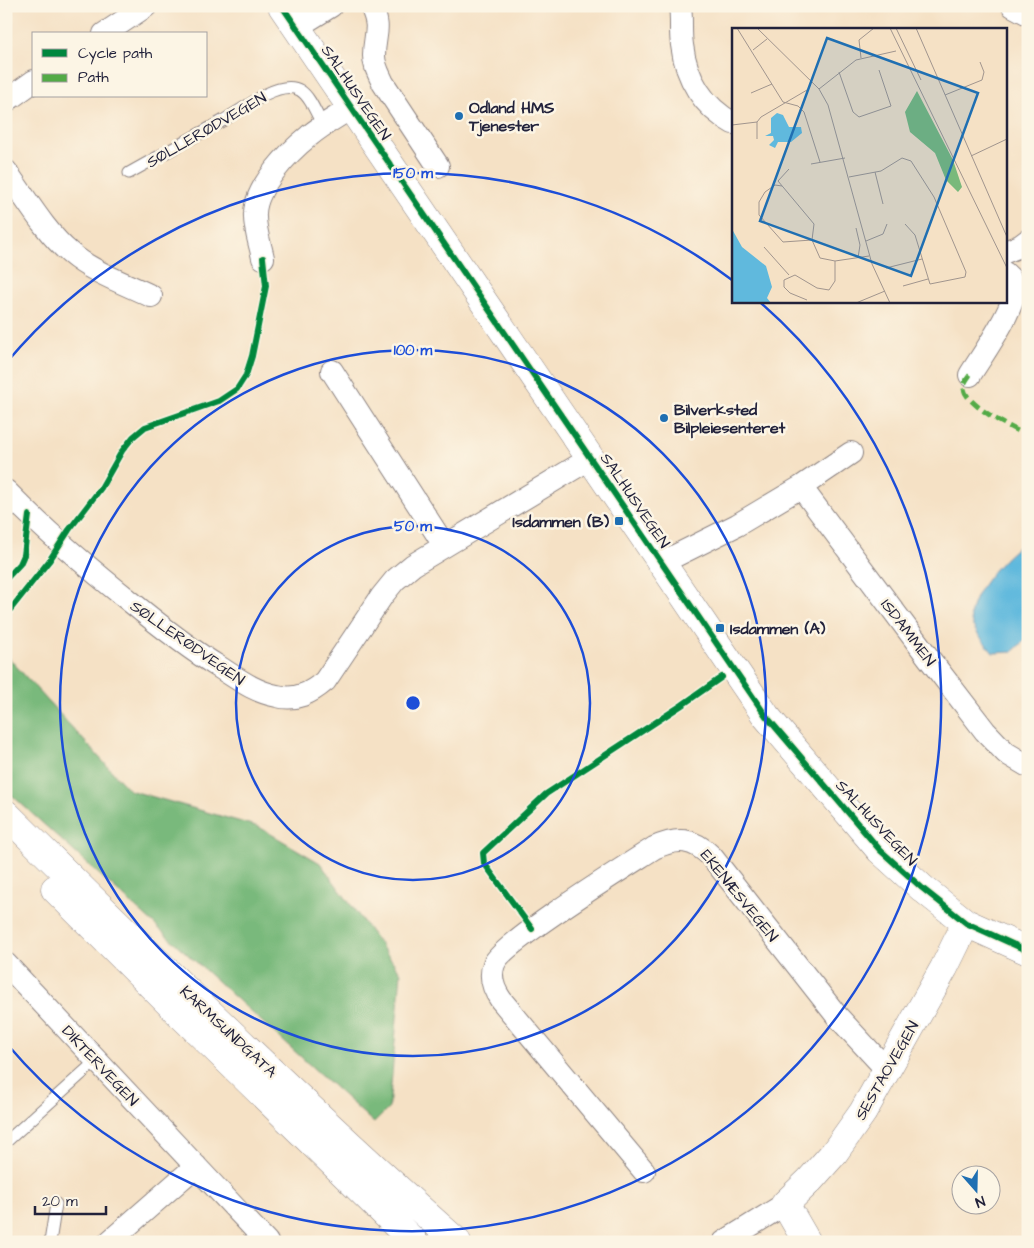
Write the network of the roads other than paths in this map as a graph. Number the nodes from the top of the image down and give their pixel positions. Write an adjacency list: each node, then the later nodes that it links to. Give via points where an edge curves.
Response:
1 (146, 6): 8 (street)
2 (332, 6): 7 (street)
3 (371, 6): 14 (street, via 378,32 374,57 377,70)
4 (680, 6): 12 (street, via 681,44 687,71 702,98)
5 (1014, 6): 6 (street)
6 (1028, 14)
7 (289, 17): 11 (main road, SALHUSVEGEN)
8 (107, 32)
9 (32, 82): 10 (street)
10 (6, 101)
11 (351, 108): 13 (street); 25 (main road, SALHUSVEGEN)
12 (732, 122)
13 (323, 126): 16 (lane, SØLLERØDVEGEN, via 308,97 300,90 291,86 279,88); 19 (street, via 281,163 256,202 256,229)
14 (438, 166)
15 (6, 171): 21 (street, via 70,253 91,267)
16 (129, 173)
17 (1028, 240): 18 (street)
18 (1006, 252)
19 (264, 258)
20 (1006, 274): 23 (street, via 1011,278 1014,290 1012,301)
21 (151, 296)
22 (332, 371): 28 (street)
23 (970, 375)
24 (851, 453): 26 (street, SALHUSVEGEN)
25 (591, 458): 28 (street, SØLLERØDVEGEN); 29 (main road, SALHUSVEGEN)
26 (802, 487): 29 (street, SALHUSVEGEN); 30 (street, ISDAMMEN, via 985,731 1006,752)
27 (6, 491): 28 (street, SØLLERØDVEGEN, via 82,563 157,623 254,689 278,697 296,697 313,692 325,681 395,580)
28 (444, 545)
29 (662, 563): 33 (main road, SALHUSVEGEN, via 766,716 829,792 880,850)
30 (1028, 766)
31 (6, 814): 47 (main road, KARMSUNDGATA, via 196,1001)
32 (6, 840): 46 (main road, KARMSUNDGATA)
33 (966, 922): 34 (main road, SALHUSVEGEN); 37 (main road, SESTAOVEGEN)
34 (1028, 951)
35 (6, 964): 36 (street, DIKTERVEGEN)
36 (97, 1060): 38 (lane); 39 (street, DIKTERVEGEN)
37 (887, 1070): 40 (street, EKENÆSVEGEN, via 837,1016 712,857 692,842 666,842 500,954 494,964 492,978 494,990 501,1000); 42 (main road, SESTAOVEGEN, via 834,1153)
38 (6, 1142)
39 (196, 1166): 44 (street); 45 (street, DIKTERVEGEN)
40 (644, 1171)
41 (56, 1204): 43 (lane)
42 (785, 1204): 48 (street, SESTAOVEGEN); 49 (main road)
43 (50, 1242)
44 (109, 1242)
45 (267, 1242)
46 (414, 1242)
47 (457, 1242)
48 (724, 1242)
49 (807, 1242)

